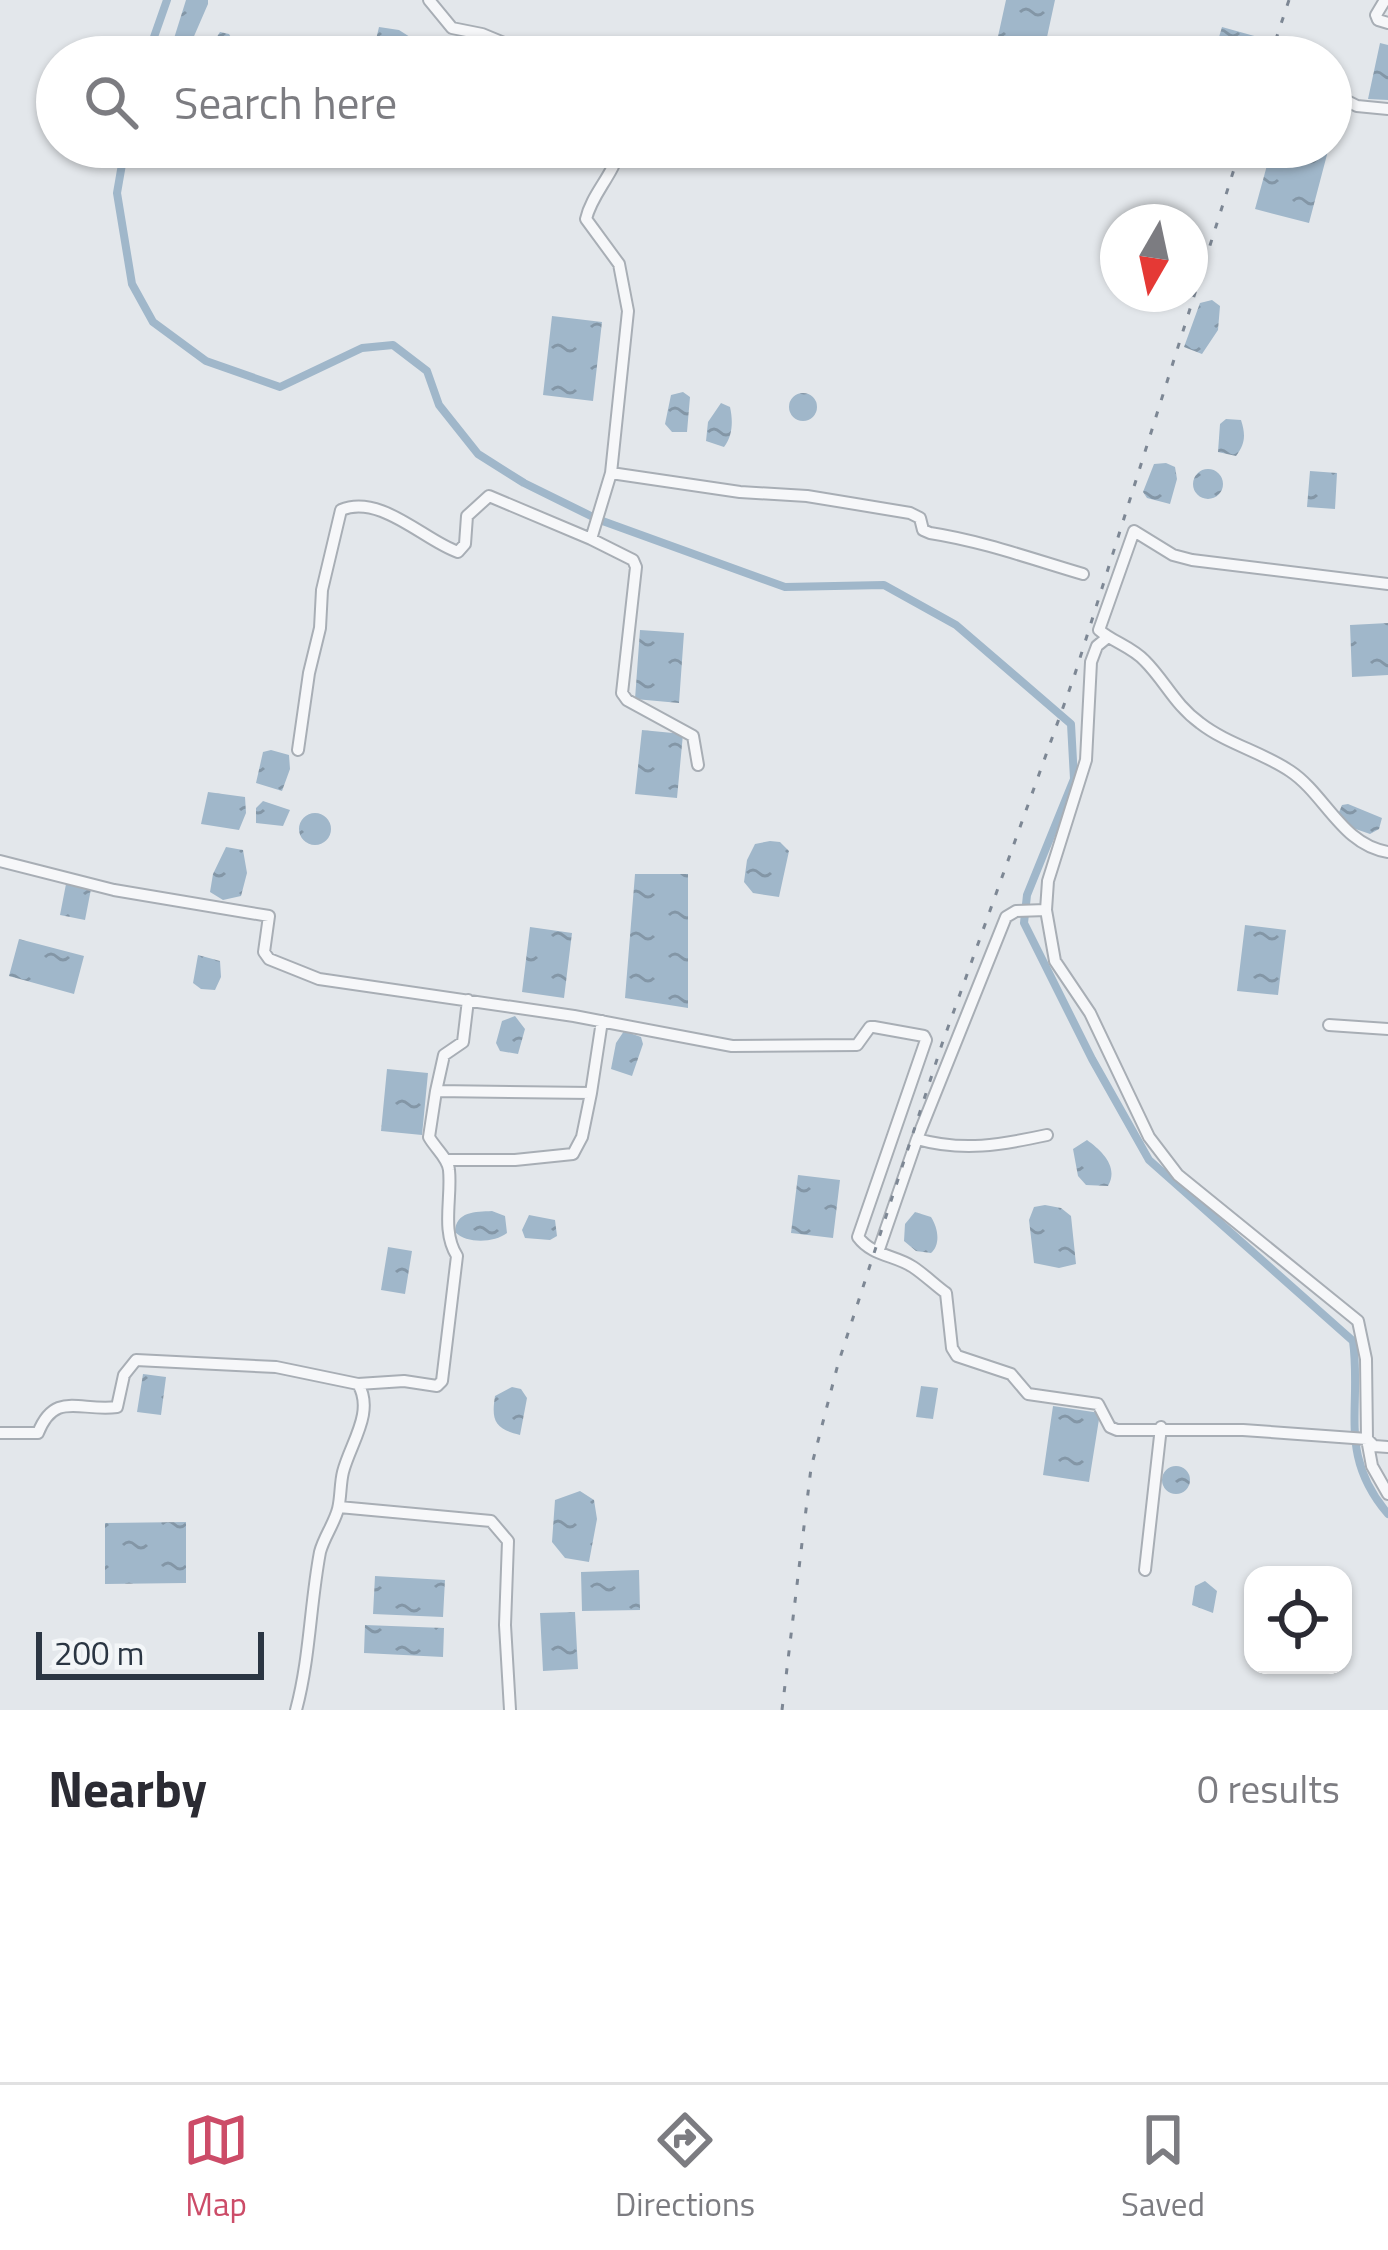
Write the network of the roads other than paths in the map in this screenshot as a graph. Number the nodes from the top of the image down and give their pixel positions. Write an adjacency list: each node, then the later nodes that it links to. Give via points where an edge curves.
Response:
1 (429, 0): 4 (street, via 452,28)
2 (1385, 0): 3 (street, via 1376,14)
3 (1388, 23)
4 (487, 36)
5 (1352, 104): 6 (street)
6 (1388, 109)
7 (613, 168): 8 (street, via 586,219 619,264 628,311)
8 (611, 473): 9 (street); 10 (street, via 910,513 930,533)
9 (592, 537): 13 (street, via 489,496 467,516 458,552 382,513 341,510); 14 (street, via 636,567 622,693 693,736)
10 (1083, 574)
11 (1388, 584): 12 (street, via 1192,560 1134,531 1099,630)
12 (1108, 637): 15 (street, via 1147,662 1197,721 1289,770 1332,818); 17 (street, via 1091,662 1086,760)
13 (298, 750)
14 (698, 765)
15 (1388, 852)
16 (0, 861): 18 (street, via 269,916 264,952 276,964 320,980)
17 (1046, 910): 25 (street, via 1006,916); 31 (street, via 1055,961 1178,1175 1358,1321 1366,1359)
18 (469, 1000): 19 (street); 22 (street, via 463,1042 444,1055)
19 (602, 1021): 23 (street); 27 (street, via 757,1048 857,1045 870,1028 924,1036 858,1232)
20 (1330, 1024): 21 (street)
21 (1388, 1029)
22 (436, 1091): 23 (street); 26 (street, via 429,1137)
23 (591, 1093): 26 (street, via 573,1154)
24 (1047, 1136): 25 (street, via 986,1148)
25 (917, 1138): 27 (street)
26 (446, 1160): 28 (street, via 457,1256 442,1382)
27 (878, 1252): 29 (street, via 910,1264 946,1293 956,1356 1011,1374 1028,1394 1098,1404 1117,1430)
28 (358, 1384): 30 (street, via 276,1367 136,1360 117,1407 57,1406 38,1432); 34 (street, via 365,1404)
29 (1161, 1427): 31 (street); 35 (street)
30 (0, 1433)
31 (1364, 1439): 32 (street); 33 (street)
32 (1388, 1447)
33 (1388, 1494)
34 (339, 1507): 36 (street, via 321,1548); 37 (street, via 491,1521 508,1541)
35 (1145, 1570)
36 (296, 1710)
37 (509, 1710)

